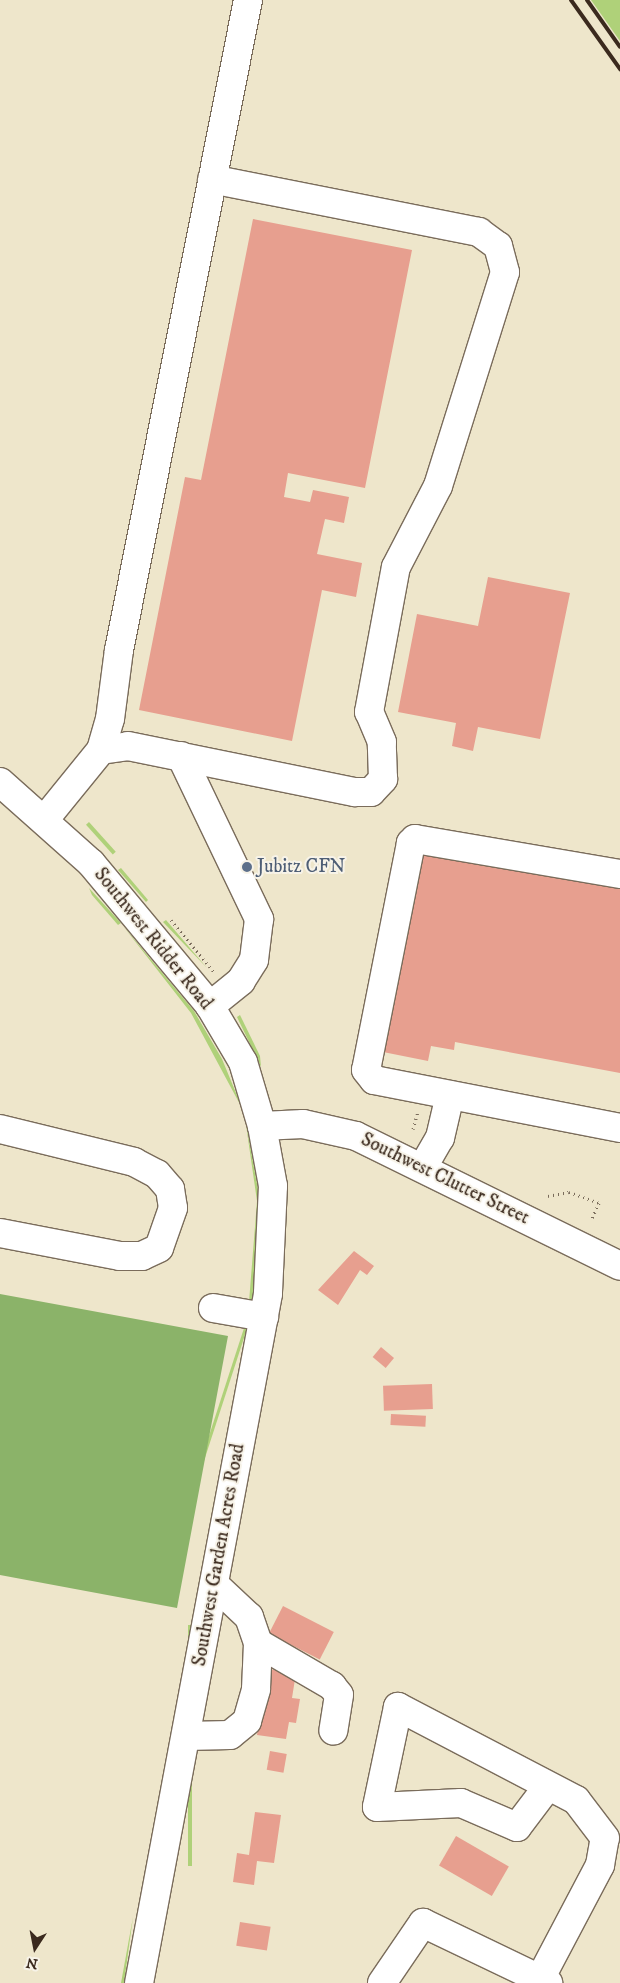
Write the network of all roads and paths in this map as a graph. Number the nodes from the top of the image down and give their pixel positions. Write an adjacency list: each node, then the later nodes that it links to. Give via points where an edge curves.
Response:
1 (248, 0): 2 (street)
2 (212, 179): 3 (street); 4 (street, via 479,232 498,246 505,272 438,486 396,567 369,712 382,742 382,779 371,792 354,792)
3 (100, 750): 4 (street, via 128,746); 6 (street)
4 (181, 756): 8 (street, via 259,919 254,960 241,981)
5 (0, 782): 6 (street, Southwest Ridder Road)
6 (46, 819): 8 (street, Southwest Ridder Road, via 91,863)
7 (620, 874): 9 (street, via 422,837 411,843 366,1070 374,1080)
8 (210, 1006): 10 (street, Southwest Ridder Road, via 243,1062)
9 (450, 1095): 11 (street); 13 (street, via 440,1138)
10 (262, 1126): 13 (street, Southwest Clutter Street, via 303,1124 328,1128 380,1146); 19 (street, Southwest Garden Acres Road, via 273,1186 274,1236)
11 (620, 1128)
12 (0, 1129): 16 (street, via 134,1162 157,1174 170,1189 173,1208 159,1248 142,1256 120,1256)
13 (422, 1167): 17 (street, Southwest Clutter Street)
14 (548, 1196): 15 (path, via 569,1192 599,1203)
15 (592, 1218)
16 (0, 1233)
17 (620, 1266)
18 (213, 1308): 19 (street)
19 (264, 1317): 20 (street, Southwest Garden Acres Road)
20 (214, 1584): 21 (street, via 249,1617); 23 (street, Southwest Garden Acres Road)
21 (258, 1643): 22 (street, via 332,1686 339,1695); 23 (street, via 256,1689 247,1721 230,1736)
22 (333, 1731)
23 (186, 1736): 26 (street, Southwest Garden Acres Road)
24 (548, 1786): 24 (street, via 398,1707 377,1806 461,1803 517,1827); 25 (street, via 576,1800 605,1838 600,1865)
25 (544, 1981): 27 (street, via 423,1923)
26 (139, 1983)
27 (382, 1983)

